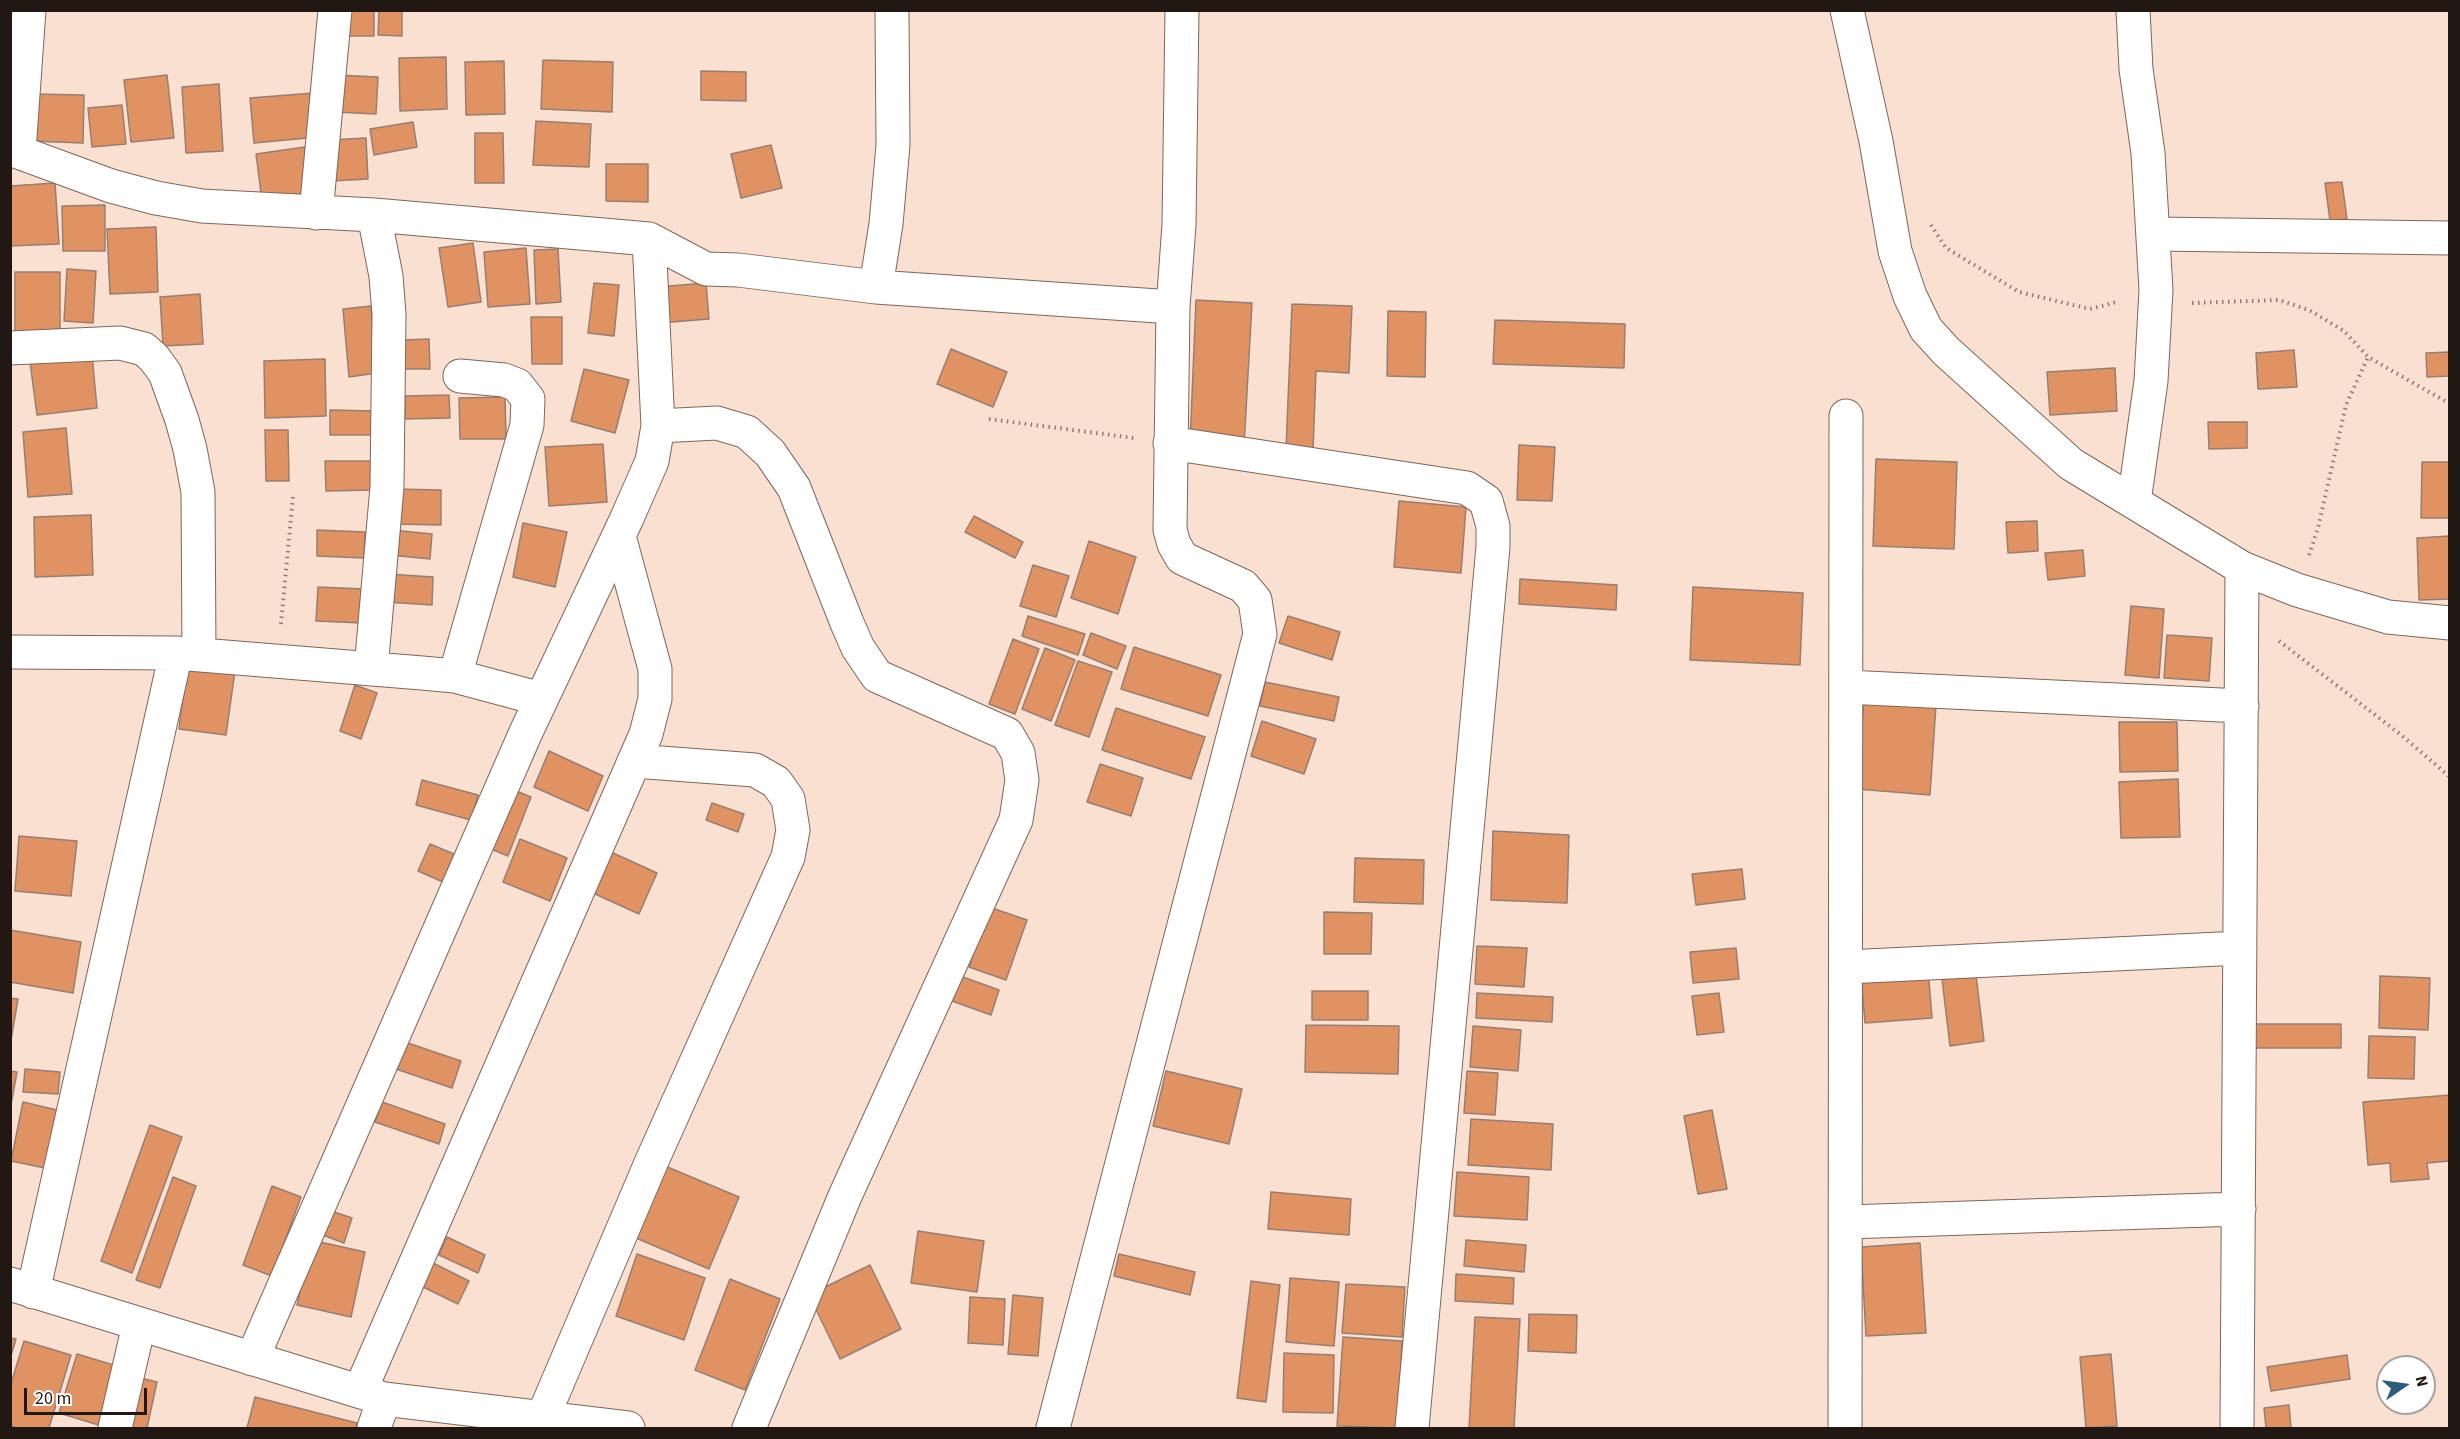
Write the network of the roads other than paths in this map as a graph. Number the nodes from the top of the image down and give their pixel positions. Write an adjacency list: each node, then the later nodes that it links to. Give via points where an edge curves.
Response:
1 (29, 10): 7 (street)
2 (335, 10): 8 (street)
3 (892, 10): 13 (street, via 893,145)
4 (1182, 10): 14 (street, via 1179,225)
5 (1847, 10): 20 (street, via 1895,251 1926,329 2071,464)
6 (2133, 10): 10 (street)
7 (15, 150): 8 (street, via 111,186 156,198 202,206)
8 (316, 213): 9 (street)
9 (374, 215): 12 (street); 26 (street, via 389,314 387,487)
10 (2154, 234): 11 (street); 20 (street, via 2156,290 2151,381)
11 (2450, 238)
12 (649, 239): 13 (street, via 706,269); 18 (street)
13 (876, 286): 14 (street)
14 (1173, 307): 19 (street)
15 (10, 348): 25 (street, via 120,343 144,349 165,374 188,439 198,492)
16 (460, 376): 27 (street, via 517,385 528,399 528,408 520,455)
17 (1846, 416): 28 (street)
18 (658, 426): 21 (street, via 652,461); 43 (street, via 717,423 747,432 770,453 794,488 858,648 877,676 1007,734 1018,753 1022,780 1016,820 845,1196)
19 (1170, 443): 44 (street, via 1170,530 1174,544 1182,558 1243,586 1255,600 1260,634); 45 (street, via 1467,488 1486,501 1493,526)
20 (2134, 502): 22 (street)
21 (619, 536): 29 (street); 31 (street, via 654,669 655,699)
22 (2242, 568): 23 (street, via 2297,590 2388,617); 30 (street)
23 (2450, 622)
24 (10, 652): 25 (street)
25 (188, 653): 26 (street); 36 (street)
26 (371, 669): 27 (street)
27 (455, 676): 29 (street)
28 (1846, 687): 30 (street); 33 (street)
29 (542, 699): 38 (street)
30 (2242, 706): 32 (street)
31 (634, 761): 39 (street); 40 (street, via 755,770 776,782 788,799 793,830 788,857 651,1163)
32 (2240, 948): 33 (street); 34 (street)
33 (1846, 967): 35 (street)
34 (2238, 1209): 35 (street); 47 (street)
35 (1846, 1222): 46 (street)
36 (22, 1288): 37 (street)
37 (139, 1325): 38 (street); 41 (street)
38 (252, 1359): 39 (street)
39 (373, 1406): 40 (street)
40 (559, 1423): 42 (street)
41 (115, 1428)
42 (628, 1428)
43 (748, 1428)
44 (1053, 1428)
45 (1412, 1428)
46 (1845, 1428)
47 (2237, 1428)

